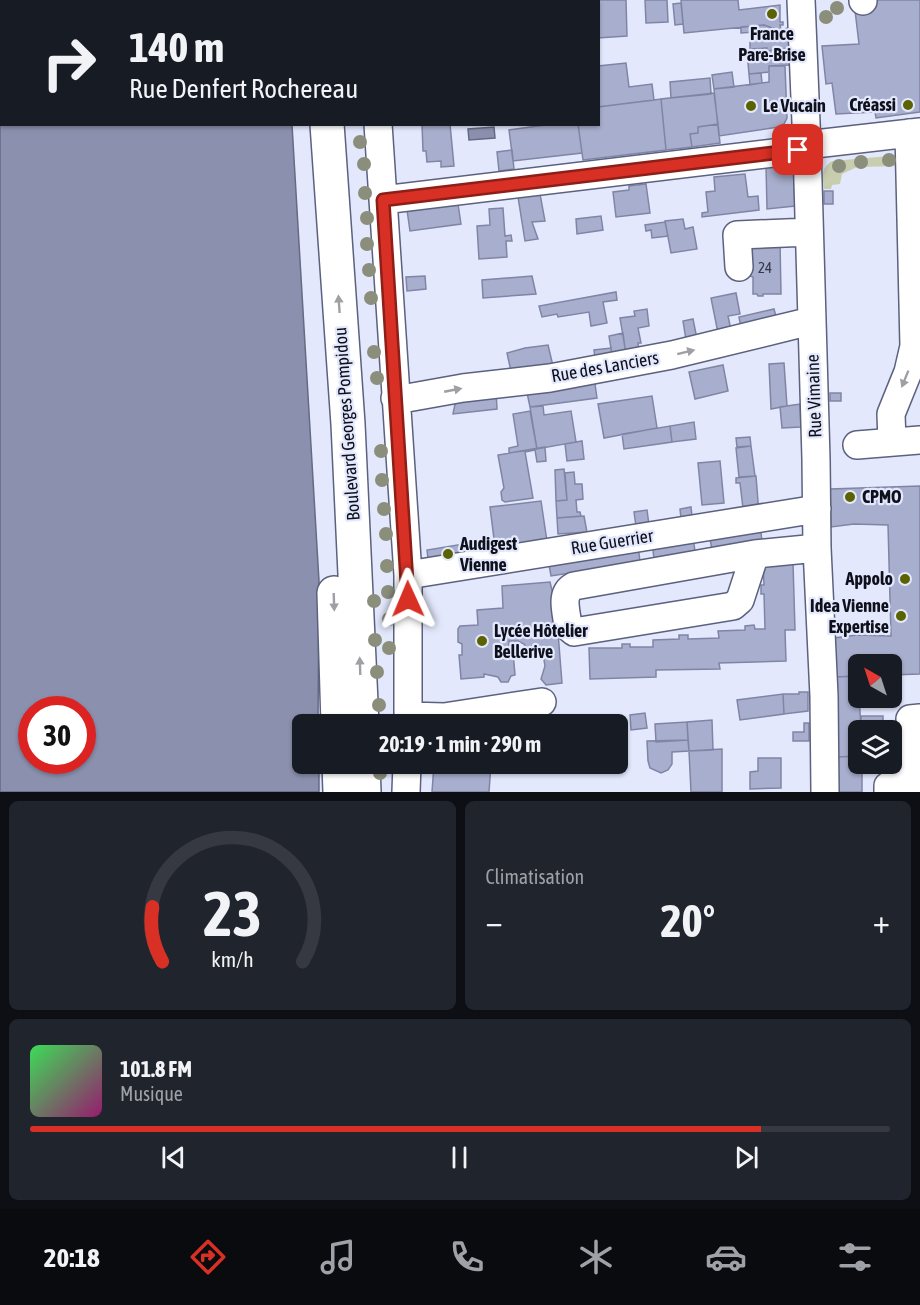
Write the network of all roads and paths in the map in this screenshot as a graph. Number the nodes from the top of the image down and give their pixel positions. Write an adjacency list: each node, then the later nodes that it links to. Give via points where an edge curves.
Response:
1 (801, 0): 6 (street, Rue Vimaine)
2 (305, 126): 20 (main road, Boulevard Georges Pompidou, one-way to 20, via 332,532)
3 (327, 126): 21 (main road, Boulevard Georges Pompidou, one-way to 3, via 348,424)
4 (378, 126): 7 (street)
5 (915, 132): 6 (street); 13 (street, one-way to 13, via 914,346 891,414)
6 (807, 147): 7 (street); 8 (street, Rue Vimaine)
7 (383, 200): 11 (street)
8 (809, 232): 9 (street, via 737,235); 10 (street, Rue Vimaine)
9 (739, 267)
10 (811, 321): 11 (street, Rue des Lanciers, one-way to 10, via 550,378 672,355); 15 (street, Rue Vimaine)
11 (395, 398): 18 (street)
12 (920, 440): 13 (street)
13 (892, 442): 14 (street)
14 (857, 446)
15 (817, 509): 16 (street, Rue Vimaine); 18 (street, Rue Guerrier)
16 (817, 548): 17 (street); 32 (street, Rue Vimaine)
17 (755, 554): 17 (street, via 740,600 733,606 574,632 568,627 564,594 574,586)
18 (408, 575): 22 (street)
19 (543, 702): 23 (street)
20 (338, 714)
21 (362, 714)
22 (408, 714)
23 (464, 714)
24 (920, 718): 28 (street, via 910,719)
25 (339, 774): 29 (main road)
26 (363, 774): 30 (main road)
27 (407, 774): 31 (street)
28 (913, 781): 33 (street, via 888,786)
29 (340, 792)
30 (364, 792)
31 (406, 792)
32 (825, 792)
33 (888, 792)

